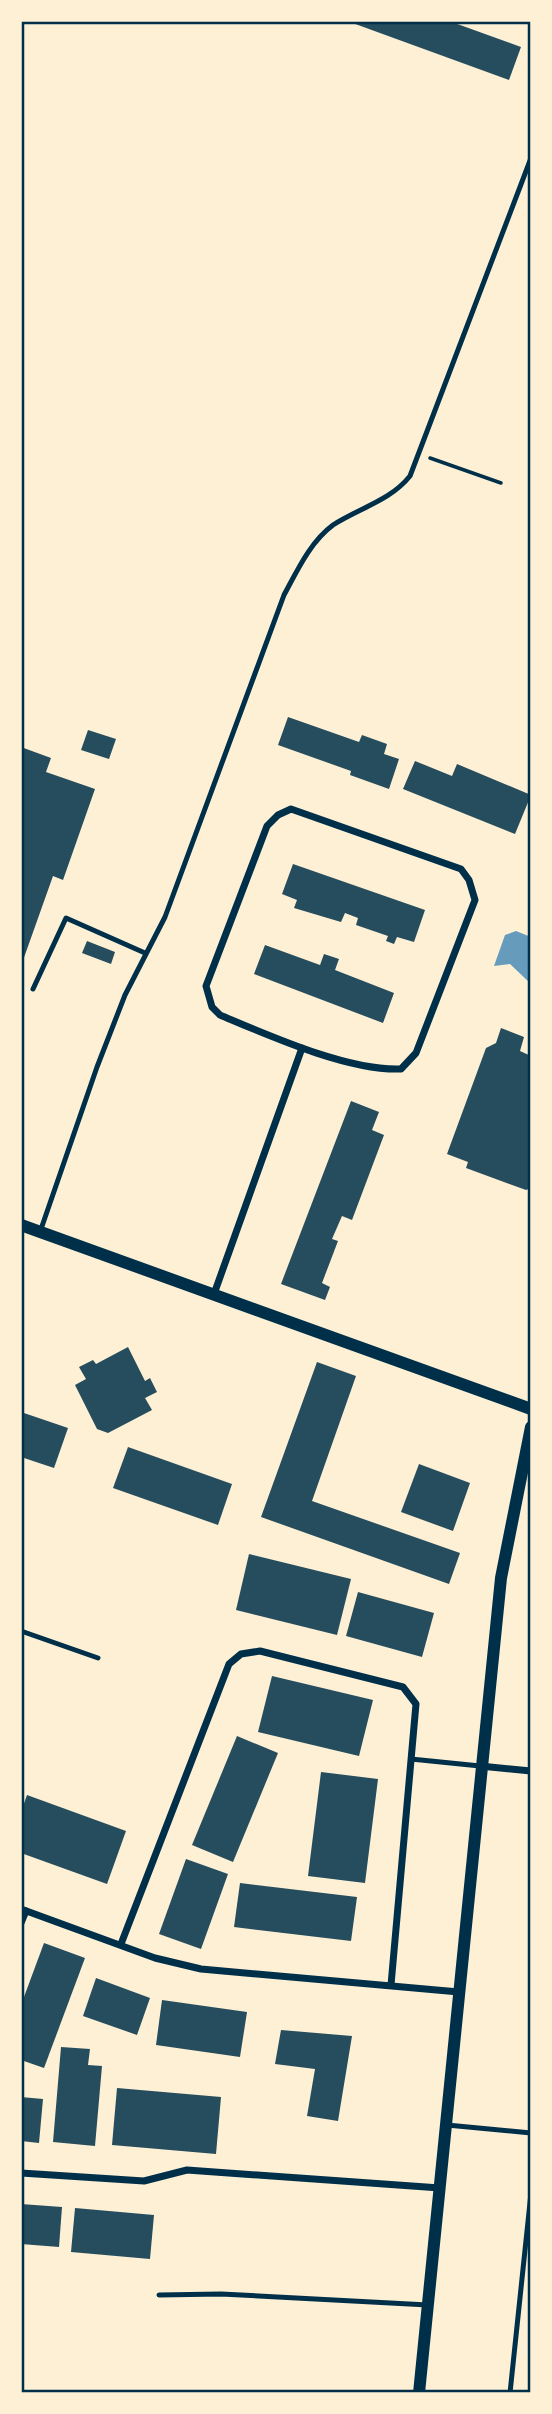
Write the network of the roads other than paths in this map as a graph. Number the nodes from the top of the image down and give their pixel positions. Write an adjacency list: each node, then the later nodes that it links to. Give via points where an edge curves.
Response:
1 (531, 158): 2 (lane, via 404,484 333,526 302,562 284,596 165,917)
2 (145, 953): 3 (lane, via 66,918); 6 (lane, via 97,1067)
3 (33, 989)
4 (302, 1048): 4 (street, via 220,1015 212,1007 206,986 267,826 291,809 461,869 475,900 416,1053 401,1069 385,1070); 7 (street)
5 (21, 1225): 6 (street)
6 (40, 1232): 7 (street)
7 (214, 1294): 8 (street)
8 (531, 1409)
9 (531, 1427): 13 (street, via 500,1578)
10 (21, 1631): 11 (lane)
11 (97, 1658)
12 (411, 1759): 13 (lane); 17 (street, via 416,1704 403,1687 260,1651 241,1654 229,1664); 18 (street)
13 (480, 1766): 14 (street); 19 (street)
14 (531, 1771)
15 (23, 1910): 16 (street); 17 (street)
16 (21, 1923)
17 (121, 1944): 18 (street, via 201,1969)
18 (391, 1985): 19 (street)
19 (459, 1992): 20 (street)
20 (446, 2125): 21 (lane); 23 (street)
21 (531, 2133)
22 (21, 2173): 23 (street, via 144,2180 187,2169)
23 (440, 2188): 26 (street)
24 (531, 2193): 28 (lane)
25 (159, 2295): 26 (lane)
26 (428, 2305): 27 (street)
27 (419, 2393)
28 (510, 2393)

